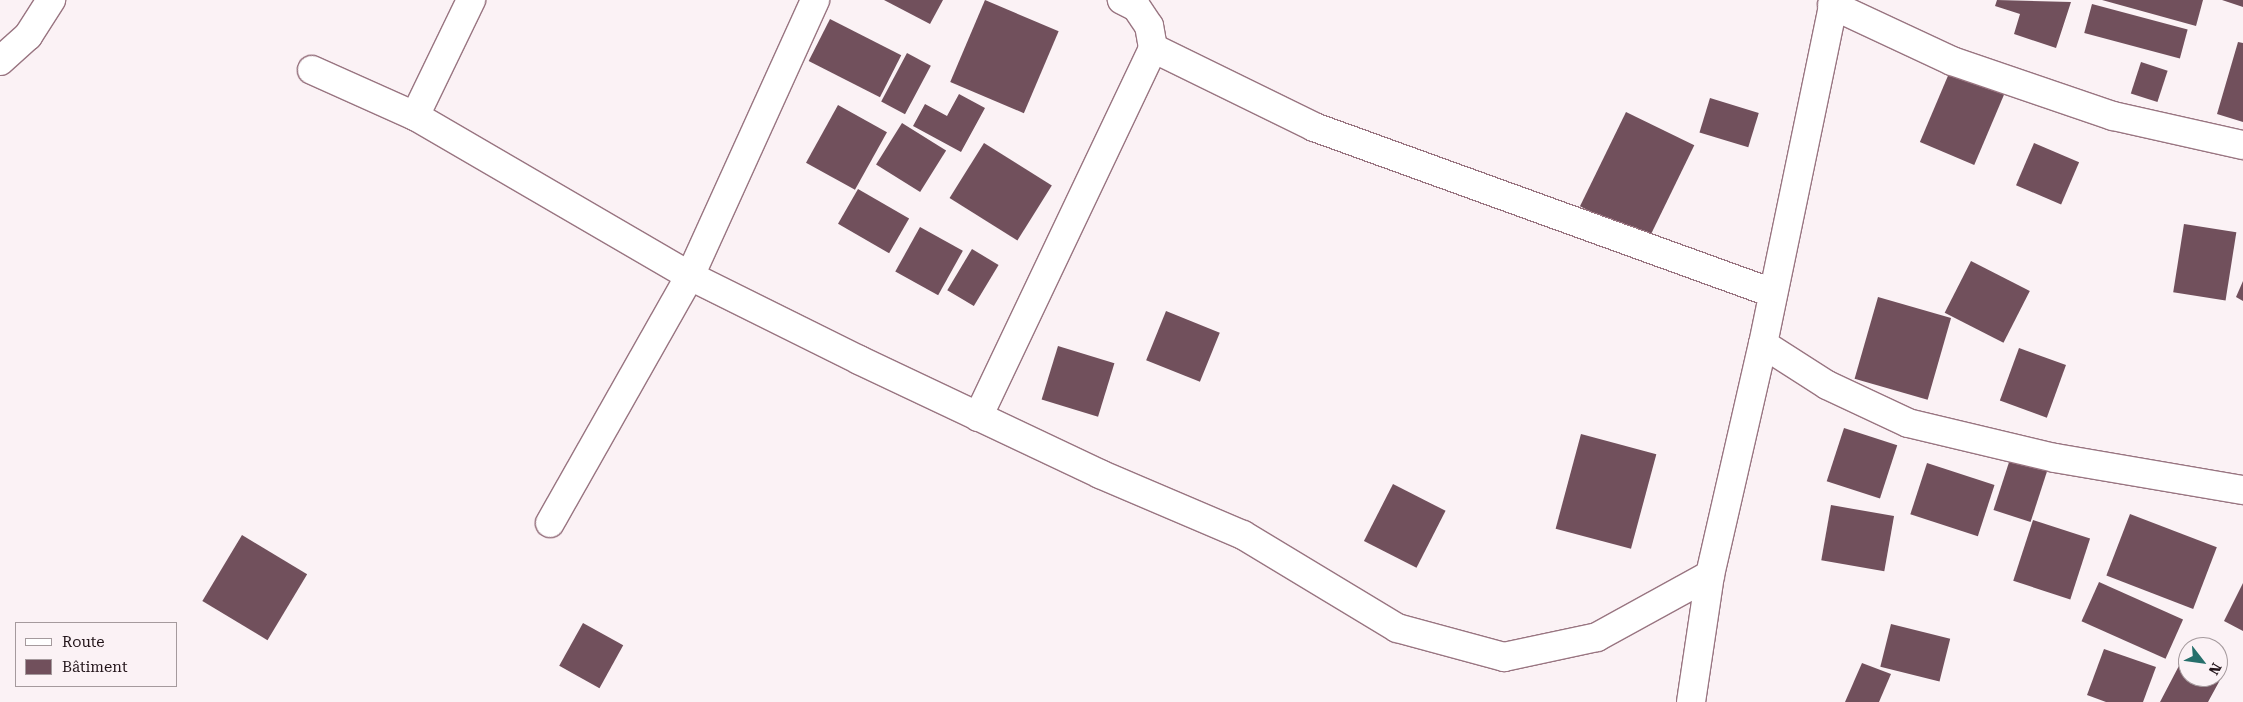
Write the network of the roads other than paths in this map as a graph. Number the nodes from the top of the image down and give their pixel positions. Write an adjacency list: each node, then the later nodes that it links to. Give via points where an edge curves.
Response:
1 (51, 0): 7 (street, via 28,36)
2 (471, 0): 9 (street)
3 (815, 0): 11 (street)
4 (1122, 0): 6 (street, via 1136,7 1149,26)
5 (1833, 3): 10 (street, via 1970,67 2114,116); 12 (street)
6 (1153, 48): 12 (street, via 1314,127); 14 (street)
7 (0, 61)
8 (312, 70): 9 (street)
9 (415, 116): 11 (street)
10 (2243, 145)
11 (690, 276): 14 (street); 16 (street)
12 (1772, 293): 13 (street)
13 (1763, 344): 15 (street, via 1827,385 1908,423 2055,458); 17 (street)
14 (978, 417): 17 (street, via 1242,535 1397,628 1504,657 1597,638)
15 (2243, 490)
16 (550, 523)
17 (1710, 575): 18 (street)
18 (1691, 702)

